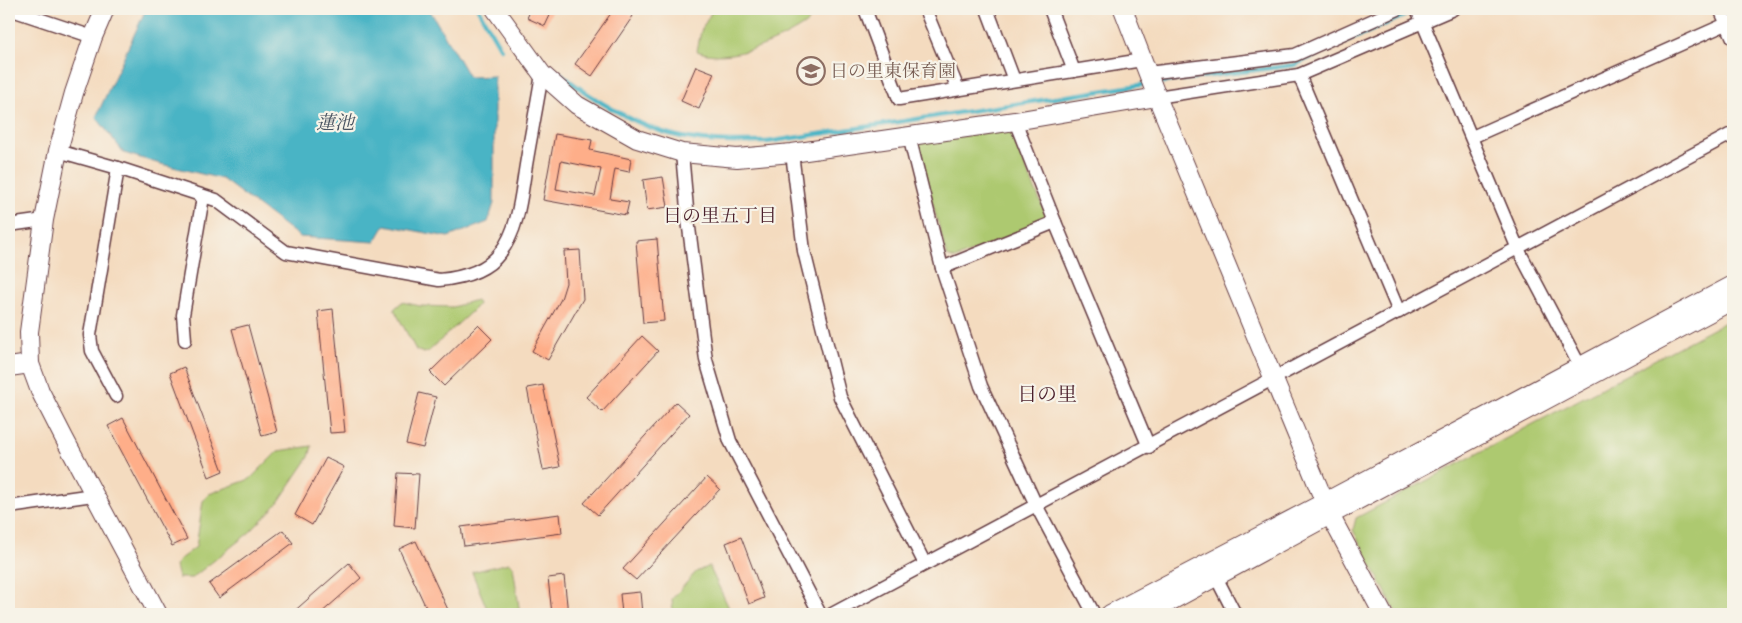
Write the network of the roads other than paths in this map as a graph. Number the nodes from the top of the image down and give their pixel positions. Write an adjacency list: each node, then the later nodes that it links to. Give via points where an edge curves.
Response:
1 (9, 9): 15 (street)
2 (105, 9): 15 (street)
3 (495, 9): 19 (street)
4 (865, 9): 22 (street, via 899,99)
5 (925, 9): 22 (street)
6 (987, 9): 21 (street)
7 (1050, 9): 18 (street)
8 (1123, 9): 17 (street)
9 (1398, 9): 17 (street, via 1295,55)
10 (1417, 9): 13 (street)
11 (1453, 9): 13 (street)
12 (1720, 9): 14 (street)
13 (1423, 22): 20 (street); 27 (street)
14 (1730, 23): 16 (street); 27 (street)
15 (93, 37): 28 (street)
16 (1733, 38)
17 (1145, 67): 18 (street); 23 (street)
18 (1074, 71): 21 (street)
19 (542, 74): 30 (street, via 577,105 637,139); 32 (street, via 512,232 500,254 483,268 461,278 438,280 286,252 216,200)
20 (1299, 75): 23 (street); 40 (street)
21 (1014, 80): 22 (street)
22 (958, 89)
23 (1157, 97): 24 (street); 45 (street)
24 (1015, 121): 26 (street); 34 (street)
25 (1733, 133): 36 (street)
26 (909, 136): 29 (street); 37 (street)
27 (1472, 137): 36 (street)
28 (58, 151): 31 (street); 33 (street)
29 (792, 153): 30 (street, via 737,158); 52 (street, via 804,251 840,397)
30 (682, 154): 55 (street, via 706,360 724,423 730,441)
31 (118, 168): 32 (street); 46 (street, via 90,335 92,351)
32 (203, 196): 41 (street, via 183,315)
33 (44, 220): 35 (street); 42 (street, via 29,332)
34 (1055, 222): 37 (street); 47 (street)
35 (9, 225)
36 (1518, 249): 40 (street); 44 (street)
37 (942, 268): 49 (street, via 981,386)
38 (1733, 285): 44 (street)
39 (1733, 300): 44 (street)
40 (1399, 312): 45 (street)
41 (185, 340)
42 (30, 364): 43 (street); 48 (street)
43 (9, 367)
44 (1584, 373): 51 (street)
45 (1274, 379): 47 (street); 51 (street)
46 (116, 396)
47 (1149, 447): 49 (street)
48 (93, 495): 50 (street); 54 (street)
49 (1036, 505): 52 (street); 57 (street)
50 (9, 507)
51 (1327, 508): 53 (street); 58 (street); 61 (street)
52 (926, 564): 56 (street)
53 (1216, 577): 59 (street); 60 (street)
54 (158, 614)
55 (820, 614)
56 (832, 614)
57 (1094, 614)
58 (1110, 614)
59 (1147, 614)
60 (1235, 614)
61 (1383, 614)

